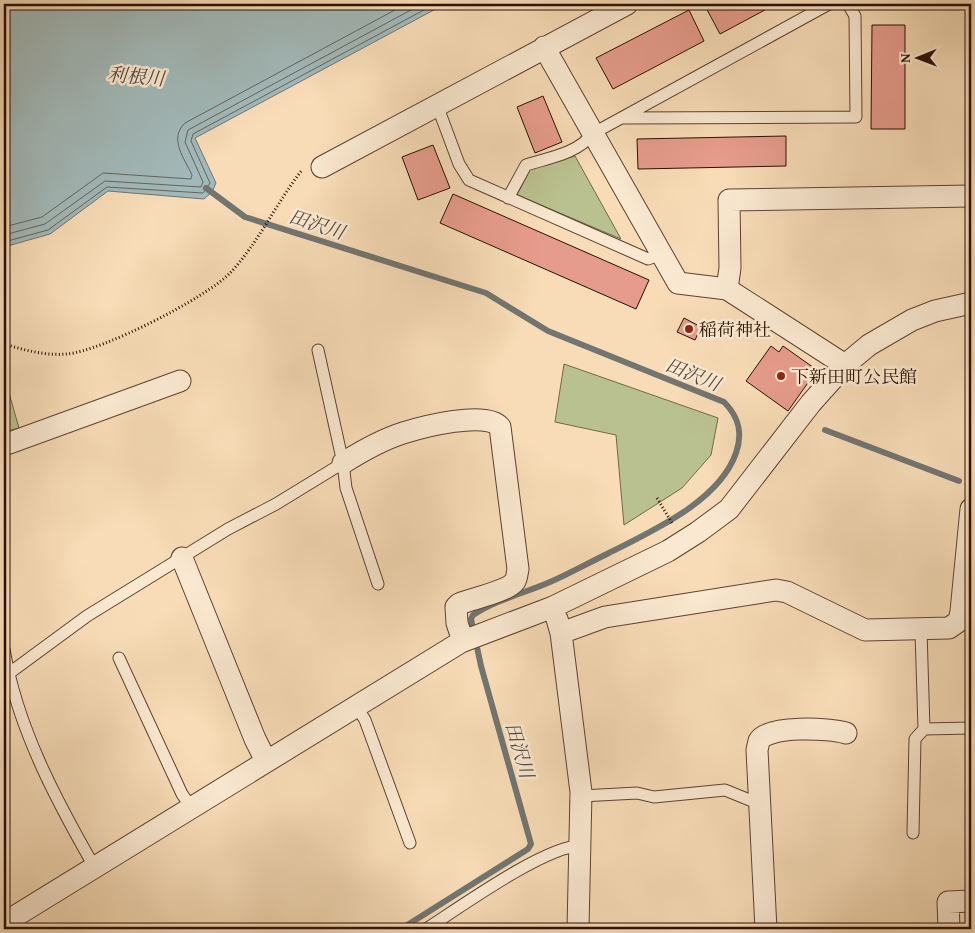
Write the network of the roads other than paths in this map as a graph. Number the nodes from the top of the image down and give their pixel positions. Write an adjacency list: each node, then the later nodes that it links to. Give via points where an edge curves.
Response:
1 (626, 4): 4 (street)
2 (829, 4): 6 (lane)
3 (848, 4): 6 (lane, via 855,16 856,116)
4 (544, 47): 5 (street); 7 (street)
5 (436, 105): 8 (street); 10 (lane, via 459,164 469,180)
6 (620, 118): 7 (lane)
7 (592, 134): 10 (lane, via 572,150 526,164); 11 (street)
8 (322, 167)
9 (971, 196): 12 (street, via 730,200)
10 (508, 198): 11 (lane, via 648,259)
11 (661, 254): 12 (street, via 678,284)
12 (727, 289): 15 (street)
13 (971, 303): 15 (street, via 935,310 912,320 869,345)
14 (318, 350): 18 (lane)
15 (845, 365): 22 (street, via 811,403 729,509 668,550)
16 (180, 381): 17 (street)
17 (4, 445)
18 (343, 463): 20 (lane); 21 (lane, via 355,522); 25 (street, via 372,446 419,429 473,419 492,421 500,427 517,578 507,588 459,604 456,616)
19 (971, 509): 23 (street, via 959,621 949,628)
20 (182, 558): 28 (lane, via 87,616); 33 (street)
21 (378, 584)
22 (553, 607): 24 (street); 25 (street)
23 (921, 631): 24 (street, via 865,630 787,592 776,590 595,619); 31 (lane)
24 (561, 633): 34 (street)
25 (463, 641): 29 (street)
26 (4, 649): 28 (lane)
27 (120, 658): 36 (lane, via 182,794)
28 (6, 675): 40 (lane, via 33,746)
29 (356, 706): 33 (street); 38 (lane, via 365,720)
30 (971, 728): 31 (lane)
31 (924, 729): 37 (lane, via 915,739)
32 (846, 733): 35 (street, via 820,729 764,734 758,741 757,750)
33 (266, 761): 36 (street)
34 (581, 796): 35 (lane, via 637,793 654,797 725,790); 39 (street)
35 (760, 800): 45 (street)
36 (191, 807): 40 (street)
37 (913, 833)
38 (410, 843)
39 (580, 846): 43 (lane, via 568,847 538,861); 44 (street)
40 (95, 868): 42 (street)
41 (971, 900): 46 (street, via 948,902)
42 (4, 923)
43 (426, 929)
44 (578, 929)
45 (766, 929)
46 (949, 929)

